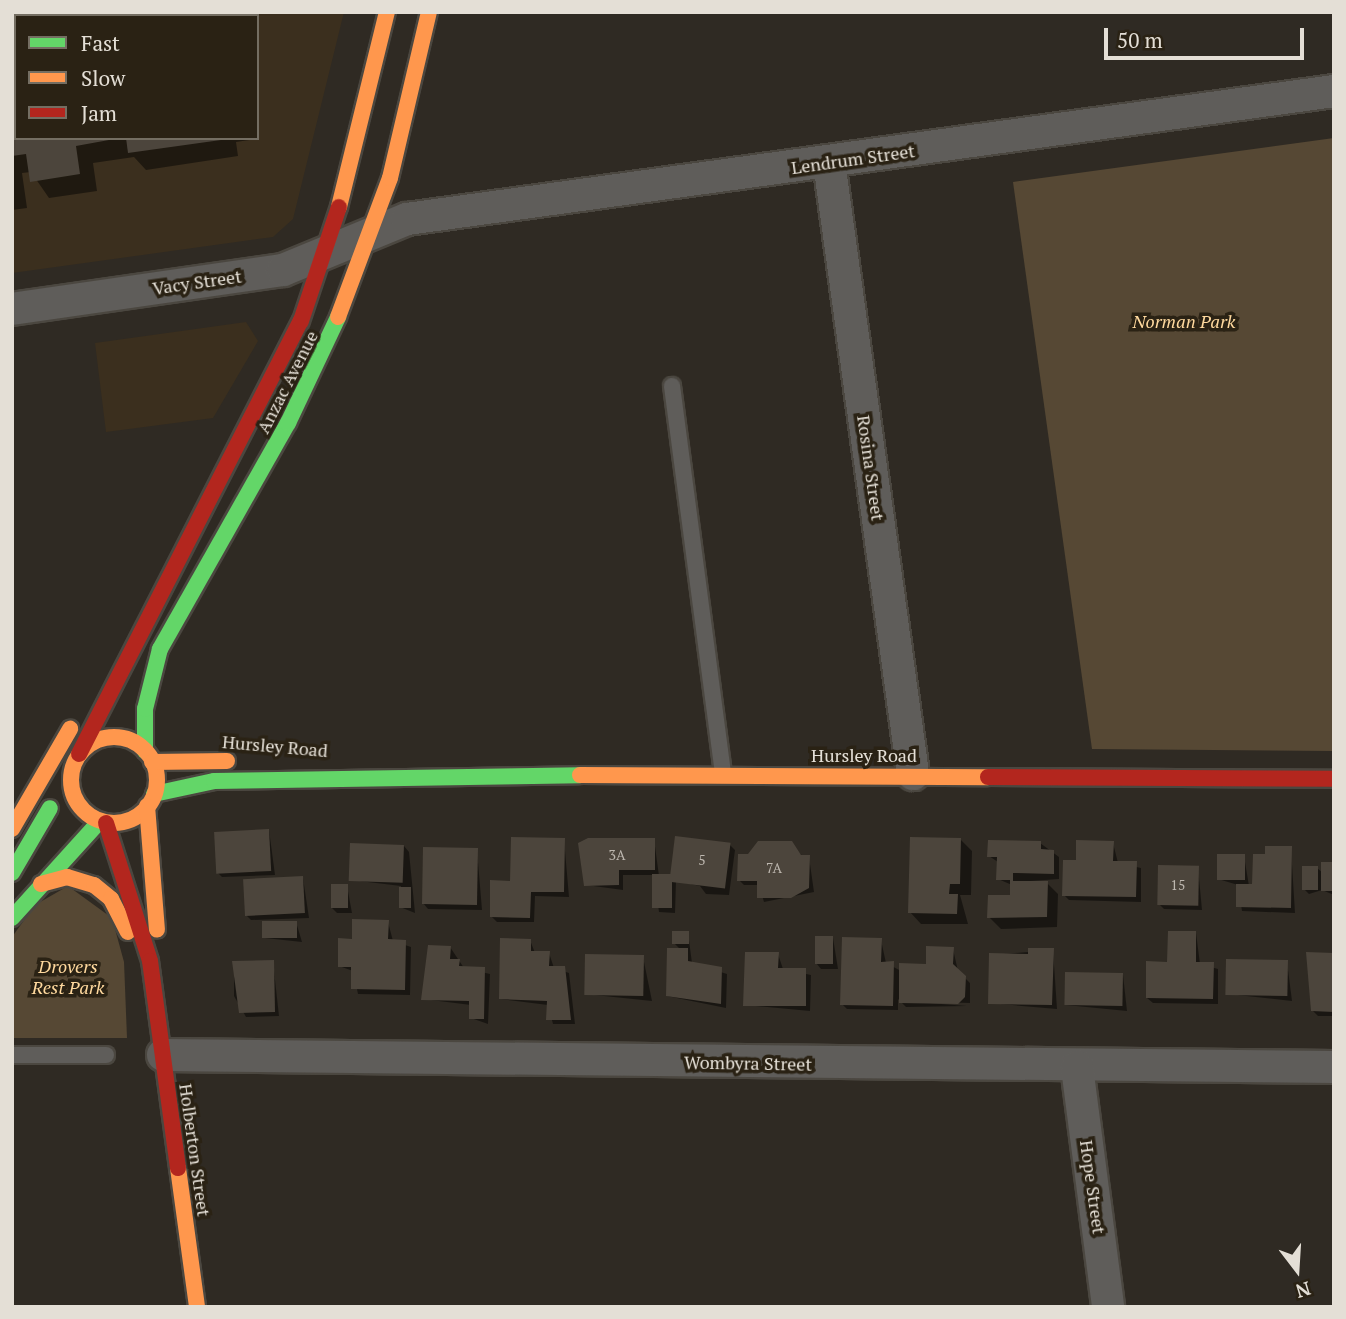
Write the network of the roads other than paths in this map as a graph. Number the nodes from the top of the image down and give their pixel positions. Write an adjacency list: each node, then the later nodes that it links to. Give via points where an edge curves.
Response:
1 (387, 12): 6 (main road, Anzac Avenue)
2 (429, 12): 5 (main road, Anzac Avenue)
3 (1334, 91): 4 (street, Lendrum Street)
4 (829, 162): 5 (street, Lendrum Street, via 495,205); 13 (street, Rosina Street)
5 (374, 230): 6 (street, Vacy Street); 10 (main road, Anzac Avenue, via 313,376 160,649 145,709)
6 (327, 255): 7 (street, Vacy Street, via 283,270); 9 (main road, Anzac Avenue, via 261,410)
7 (12, 309)
8 (672, 386): 14 (lane)
9 (154, 601): 11 (main road, Anzac Avenue); 18 (main road, Anzac Avenue, via 104,670)
10 (149, 756): 11 (main road, via 111,738); 12 (main road, Hursley Road); 16 (main road)
11 (76, 760): 17 (main road, via 78,805); 19 (main road, Anzac Avenue)
12 (394, 774): 14 (main road, Hursley Road); 16 (main road, Hursley Road, via 214,781)
13 (913, 774): 14 (main road, Hursley Road); 15 (main road, Hursley Road)
14 (723, 775)
15 (1334, 779)
16 (151, 800): 17 (main road, via 129,820); 22 (main road, Holberton Street)
17 (103, 822): 20 (main road); 22 (main road, Holberton Street, via 141,927)
18 (12, 829)
19 (12, 873)
20 (41, 884): 21 (main road); 22 (main road, Holberton Street, via 80,879 111,899)
21 (12, 918)
22 (155, 999): 25 (main road, Holberton Street)
23 (12, 1055): 24 (lane)
24 (106, 1055)
25 (163, 1055): 26 (street, Wombyra Street); 28 (main road, Holberton Street)
26 (1077, 1066): 27 (street, Wombyra Street); 29 (street, Hope Street)
27 (1334, 1067)
28 (197, 1307)
29 (1108, 1307)

